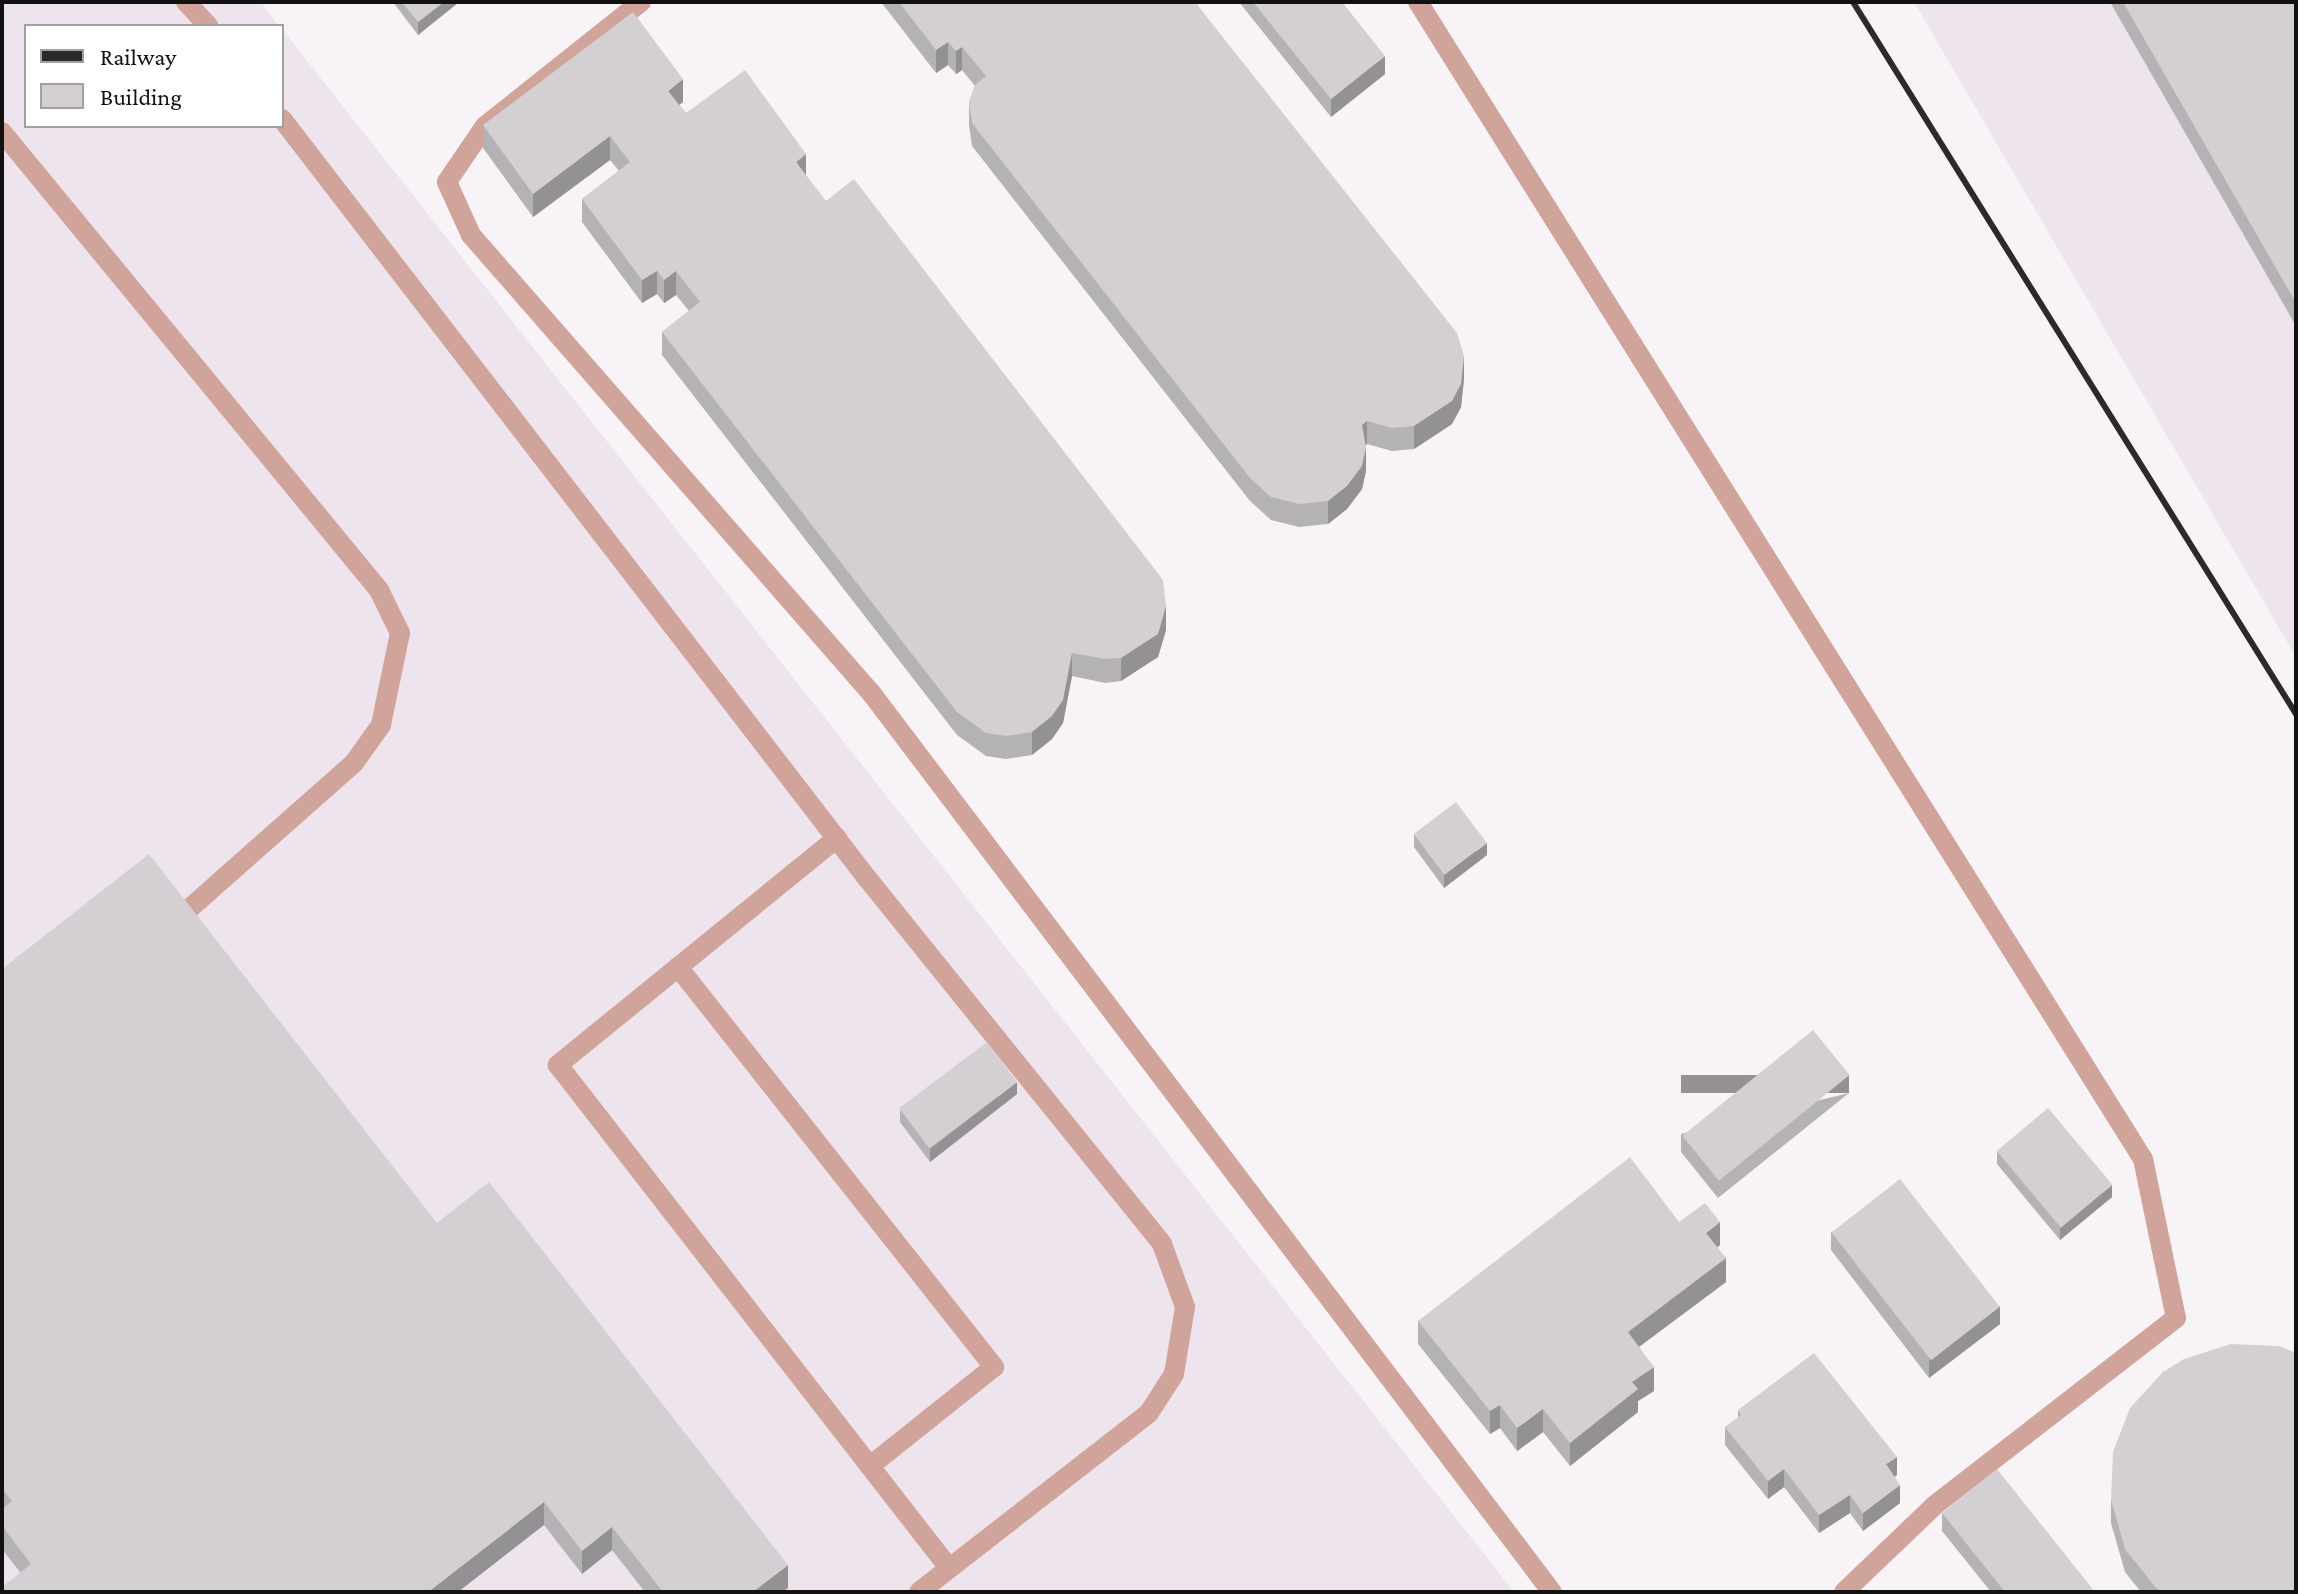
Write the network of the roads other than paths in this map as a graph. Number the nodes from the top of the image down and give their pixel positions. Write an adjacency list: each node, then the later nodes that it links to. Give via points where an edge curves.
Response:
1 (186, 2): 4 (lane)
2 (641, 2): 13 (lane, via 485,126 447,182 471,235 872,694)
3 (1418, 2): 14 (lane, via 2143,1159 2176,1318 1934,1506)
4 (206, 24)
5 (284, 122): 7 (lane)
6 (2, 132): 8 (lane, via 379,590 400,633 381,725 354,763)
7 (837, 838): 9 (lane); 11 (lane, via 1162,1244 1185,1307 1174,1374 1149,1413)
8 (180, 917)
9 (678, 967): 10 (lane, via 558,1065); 10 (lane, via 994,1367)
10 (870, 1466): 11 (lane)
11 (949, 1568): 12 (lane)
12 (919, 1592)
13 (1552, 1592)
14 (1844, 1592)

